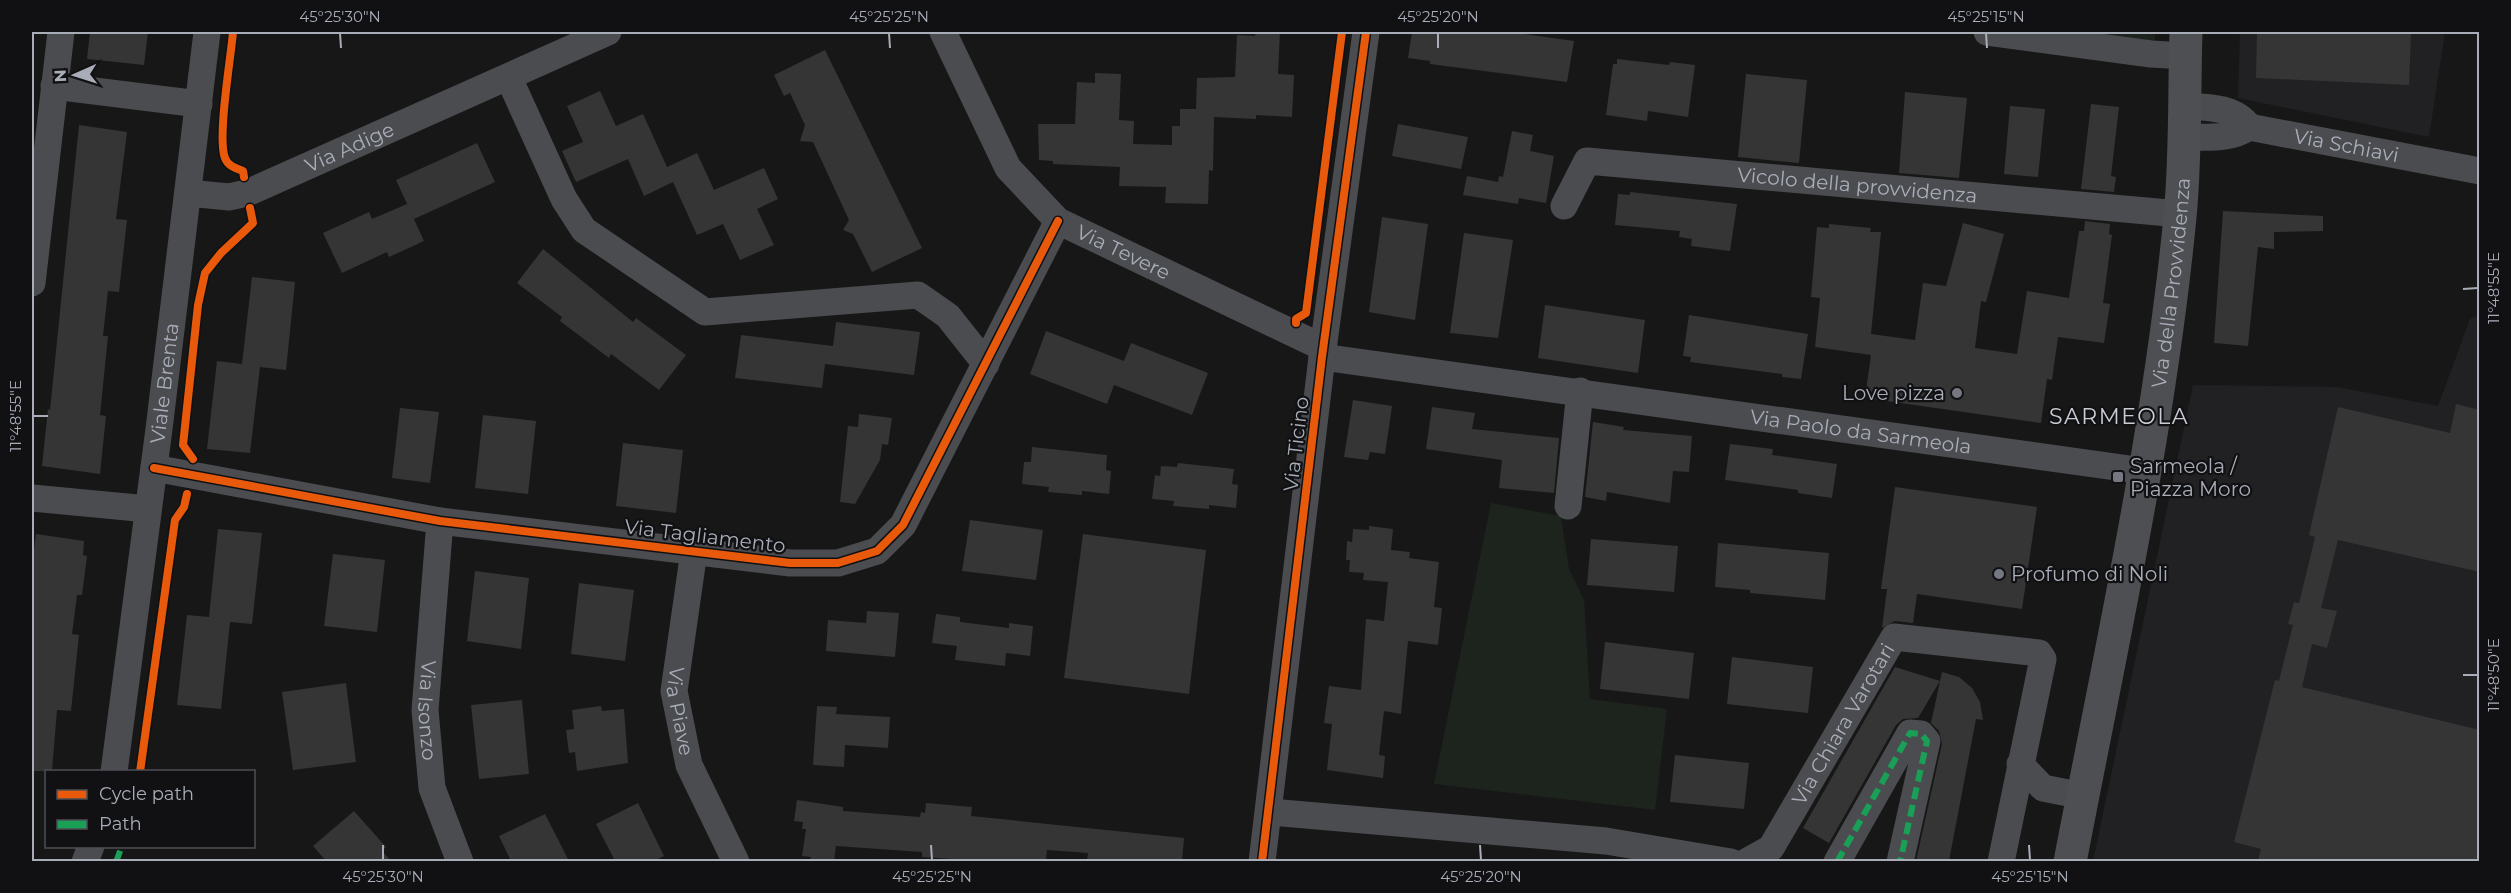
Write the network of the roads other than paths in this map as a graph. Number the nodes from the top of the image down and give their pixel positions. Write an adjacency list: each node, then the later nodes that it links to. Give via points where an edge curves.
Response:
1 (61, 32): 9 (street)
2 (207, 32): 10 (street, Viale Brenta)
3 (608, 32): 8 (street, Via Adige)
4 (943, 32): 16 (street, Via Tevere, via 1008,168)
5 (1366, 32): 18 (street, Via Ticino)
6 (1987, 32): 7 (street, Via della Provvidenza, via 2151,54)
7 (2186, 44): 11 (main road, Via della Provvidenza)
8 (509, 78): 13 (street, Via Adige, via 247,193 229,197); 19 (street, via 564,199 584,230 705,312 918,295 948,316)
9 (54, 86): 10 (street); 17 (street)
10 (199, 104): 13 (street, Viale Brenta)
11 (2185, 121): 12 (street, Via Schiavi, via 2218,137 2249,127); 15 (main road, Via della Provvidenza)
12 (2480, 171)
13 (188, 193): 21 (street, Viale Brenta)
14 (1564, 206): 15 (street, Vicolo della provvidenza, via 1587,161)
15 (2180, 214): 22 (main road, Via della Provvidenza, via 2163,358)
16 (1058, 221): 18 (street, Via Tevere); 19 (street, Via Tagliamento)
17 (32, 283)
18 (1323, 353): 20 (street, Via Paolo da Sarmeola); 32 (street, Via Ticino)
19 (986, 364): 27 (street, Via Tagliamento, via 903,525 877,551 838,563 790,563)
20 (1580, 391): 22 (street, Via Paolo da Sarmeola); 24 (street)
21 (154, 468): 25 (street, Viale Brenta); 26 (street, Via Tagliamento)
22 (2144, 471): 31 (main road, Via della Provvidenza)
23 (32, 498): 25 (street)
24 (1568, 506)
25 (148, 509): 29 (street, Viale Brenta)
26 (440, 521): 27 (street, Via Tagliamento); 36 (street, Via Isonzo, via 424,710 432,788)
27 (694, 551): 37 (street, Via Piave, via 674,691 689,765)
28 (2020, 764): 30 (street); 33 (street, Via Chiara Varotari); 35 (street, Via Chiara Varotari, via 2043,659 2039,653 1894,637)
29 (114, 770)
30 (2043, 788): 31 (street); 33 (street, via 2028,795)
31 (2083, 795): 44 (main road, Via della Provvidenza)
32 (1270, 812): 34 (street); 38 (street, Via Ticino)
33 (2010, 815): 43 (street, Via Chiara Varotari)
34 (1590, 850): 39 (street)
35 (1773, 855): 40 (street, Via Chiara Varotari)
36 (460, 861)
37 (736, 861)
38 (1262, 861)
39 (1731, 861)
40 (1746, 861)
41 (1836, 861): 42 (street, via 1910,733 1921,734 1927,741)
42 (1899, 861)
43 (2001, 861)
44 (2070, 861)

